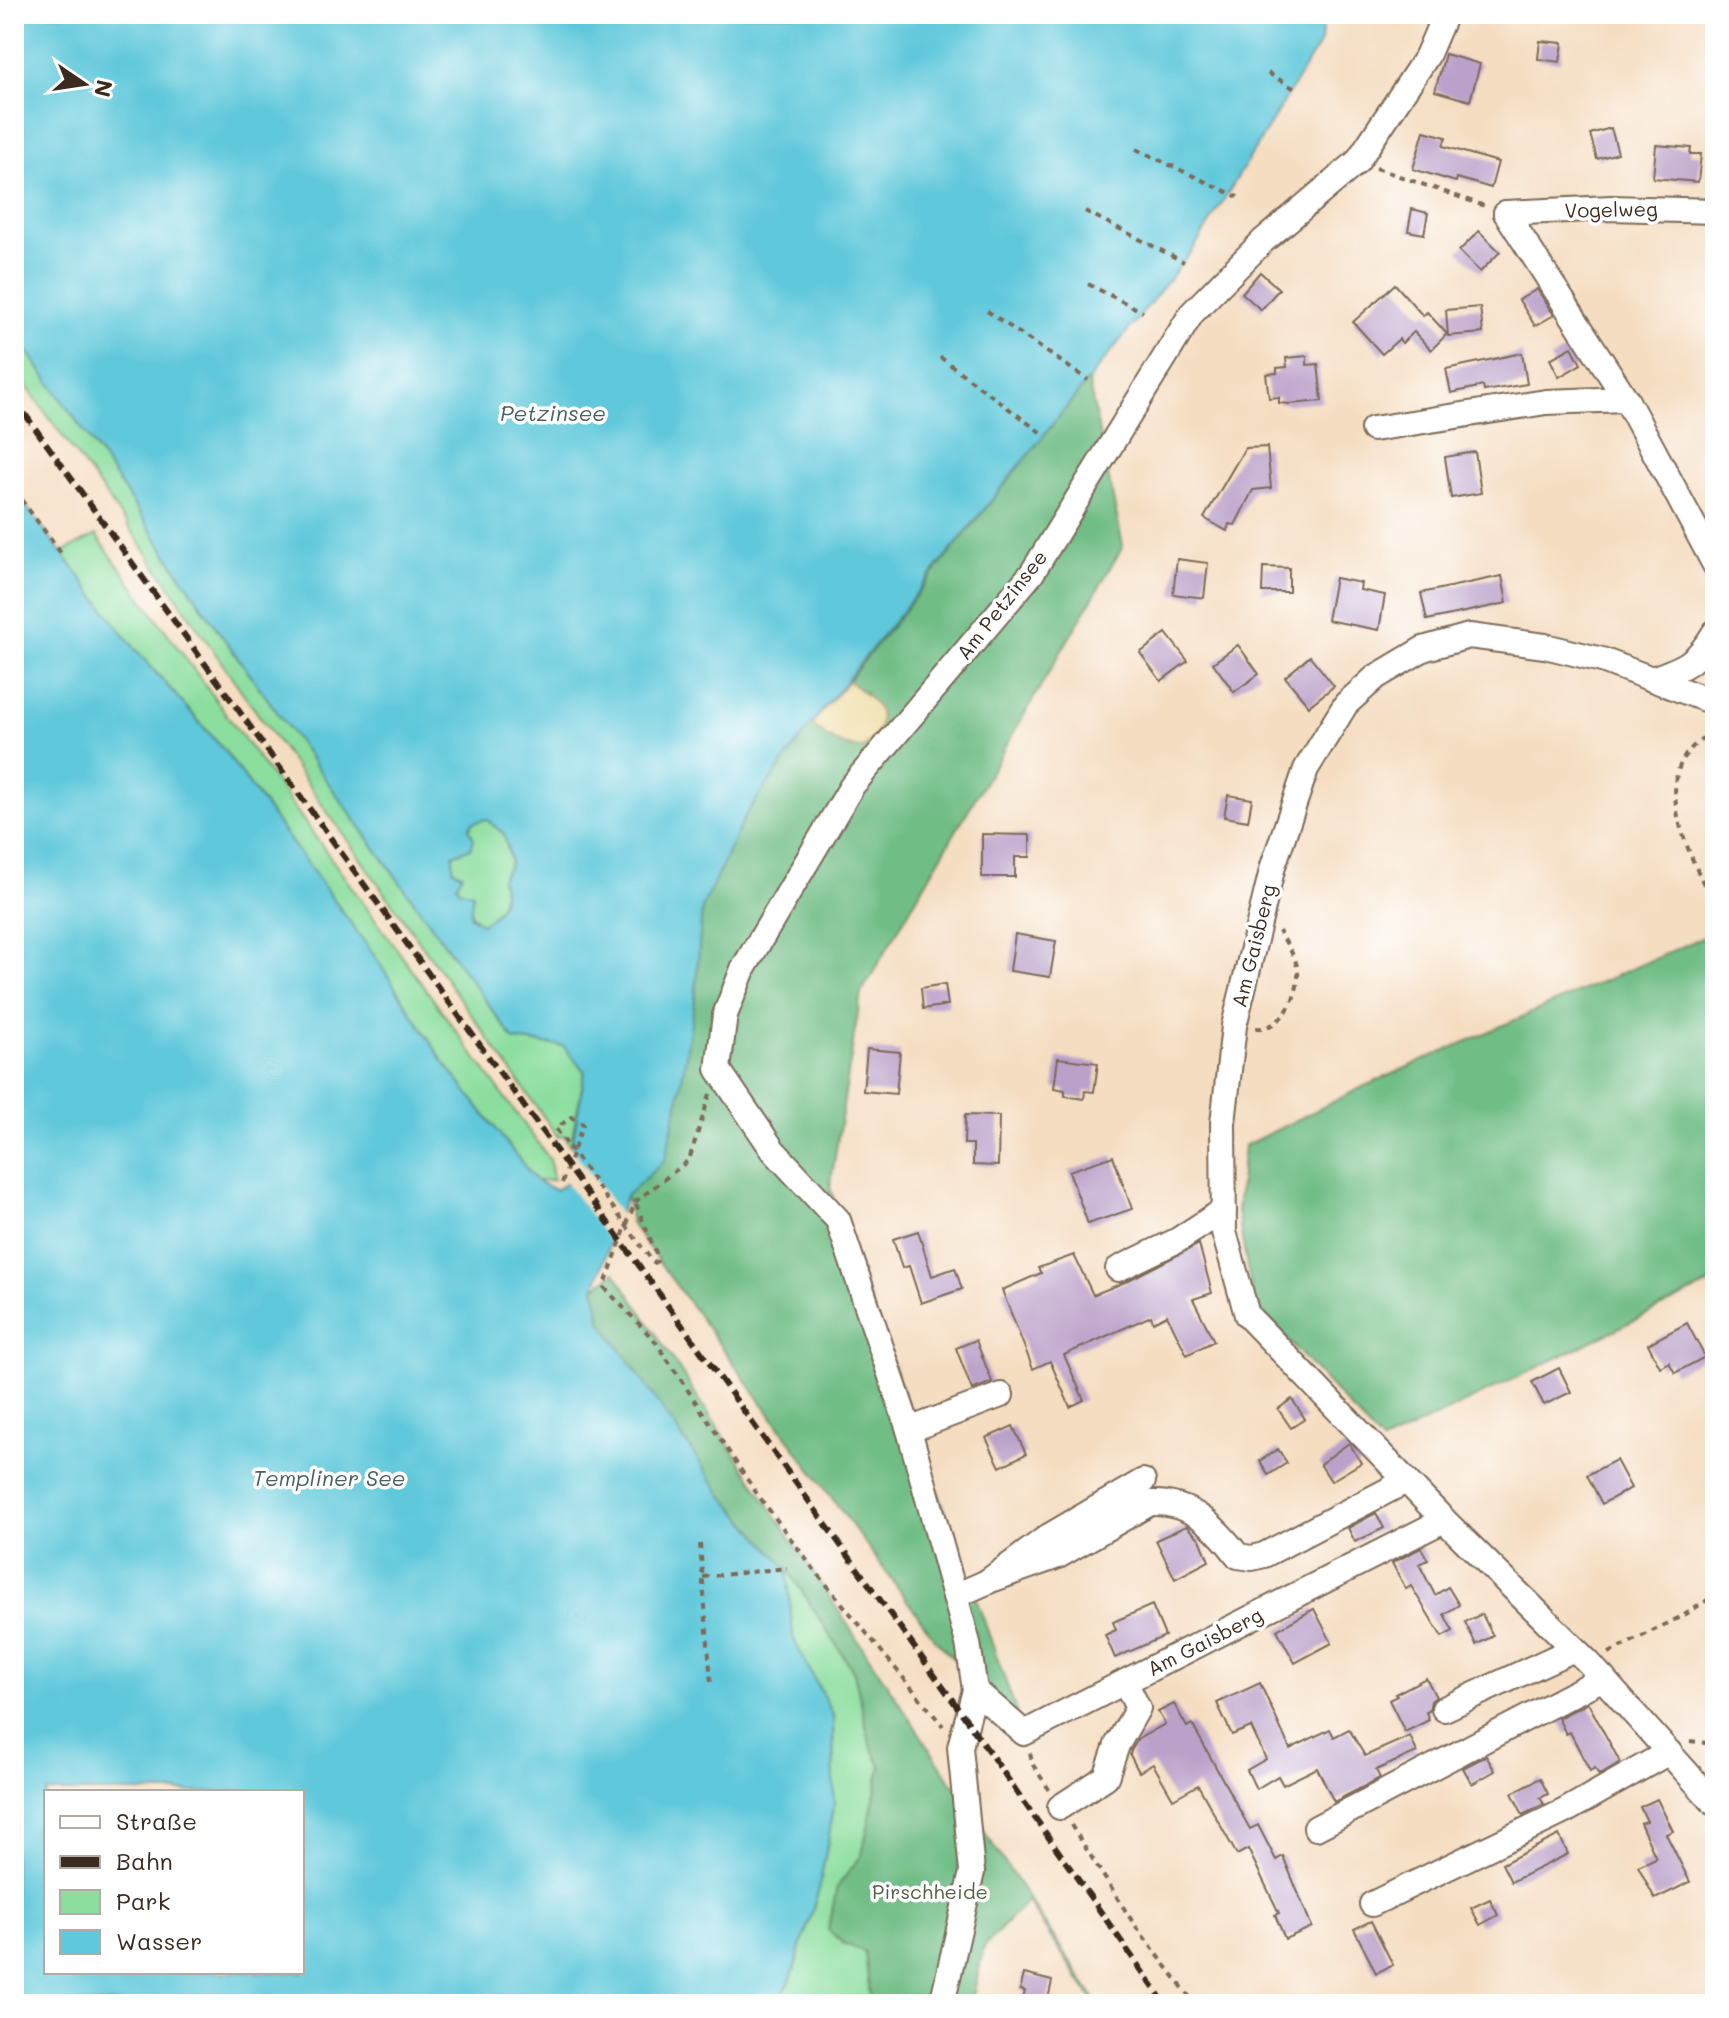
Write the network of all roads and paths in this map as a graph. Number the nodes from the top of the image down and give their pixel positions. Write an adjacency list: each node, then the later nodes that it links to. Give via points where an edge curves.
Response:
1 (1445, 14): 5 (street, Am Petzinsee, via 1427,56)
2 (1268, 73): 3 (path)
3 (1297, 90)
4 (1136, 149): 6 (path)
5 (1357, 162): 9 (path); 29 (street, Am Petzinsee, via 1263,241 1192,313 1032,573 852,786 743,969 725,1015)
6 (1238, 197)
7 (1085, 211): 10 (path)
8 (1715, 211): 9 (street, Vogelweg)
9 (1506, 213): 16 (street)
10 (1184, 262)
11 (1088, 284): 13 (path)
12 (987, 311): 15 (path)
13 (1143, 312)
14 (940, 357): 18 (path)
15 (1088, 380)
16 (1626, 399): 17 (street, via 1546,402); 21 (street)
17 (1373, 429)
18 (1044, 435)
19 (14, 490): 20 (path)
20 (61, 553)
21 (1715, 565)
22 (1715, 632): 23 (street, via 1687,667)
23 (1652, 679): 24 (street, Am Gaisberg); 27 (street, Am Gaisberg, via 1545,646 1469,636 1423,649 1376,677 1346,704 1306,769)
24 (1715, 703)
25 (1715, 732): 26 (path, via 1687,755 1673,802)
26 (1715, 908)
27 (1261, 916): 28 (street, Am Gaisberg); 28 (path, via 1274,922 1298,967 1296,991 1278,1020 1263,1029)
28 (1234, 1026): 32 (street, Am Gaisberg, via 1223,1123)
29 (718, 1069): 31 (path, via 689,1160); 35 (street, via 773,1150 838,1220)
30 (562, 1183): 31 (path, bridge, via 583,1124 571,1117 556,1129 569,1147 641,1246 654,1263 656,1253)
31 (635, 1202): 51 (path, via 604,1287 655,1341 793,1542)
32 (1224, 1210): 33 (street); 37 (street, Am Gaisberg, via 1224,1232 1247,1315)
33 (1118, 1269)
34 (1001, 1395): 35 (street)
35 (909, 1430): 44 (street)
36 (1143, 1481): 42 (street, via 1049,1536)
37 (1406, 1481): 38 (street, Am Gaisberg); 42 (street, via 1252,1558 1238,1556 1209,1522 1183,1506 1150,1503 1058,1556)
38 (1444, 1520): 45 (street, Am Gaisberg); 47 (street, Am Gaisberg)
39 (700, 1544): 41 (path)
40 (787, 1568): 41 (path)
41 (703, 1577): 46 (path)
42 (988, 1581): 44 (street)
43 (1715, 1595): 45 (path)
44 (955, 1596): 48 (street)
45 (1589, 1663): 49 (street); 52 (street, Am Gaisberg); 55 (street)
46 (711, 1682)
47 (1125, 1682): 50 (street, Am Gaisberg); 54 (street, via 1138,1708 1106,1777)
48 (975, 1690): 50 (street); 51 (street)
49 (1444, 1709)
50 (1024, 1733): 54 (path, via 1033,1765)
51 (960, 1747): 57 (street, via 972,1872)
52 (1669, 1752): 53 (street, Am Gaisberg); 56 (street, via 1565,1811)
53 (1714, 1803)
54 (1060, 1807): 58 (path, via 1134,1924)
55 (1316, 1828)
56 (1372, 1904)
57 (942, 2004)
58 (1195, 2004)

